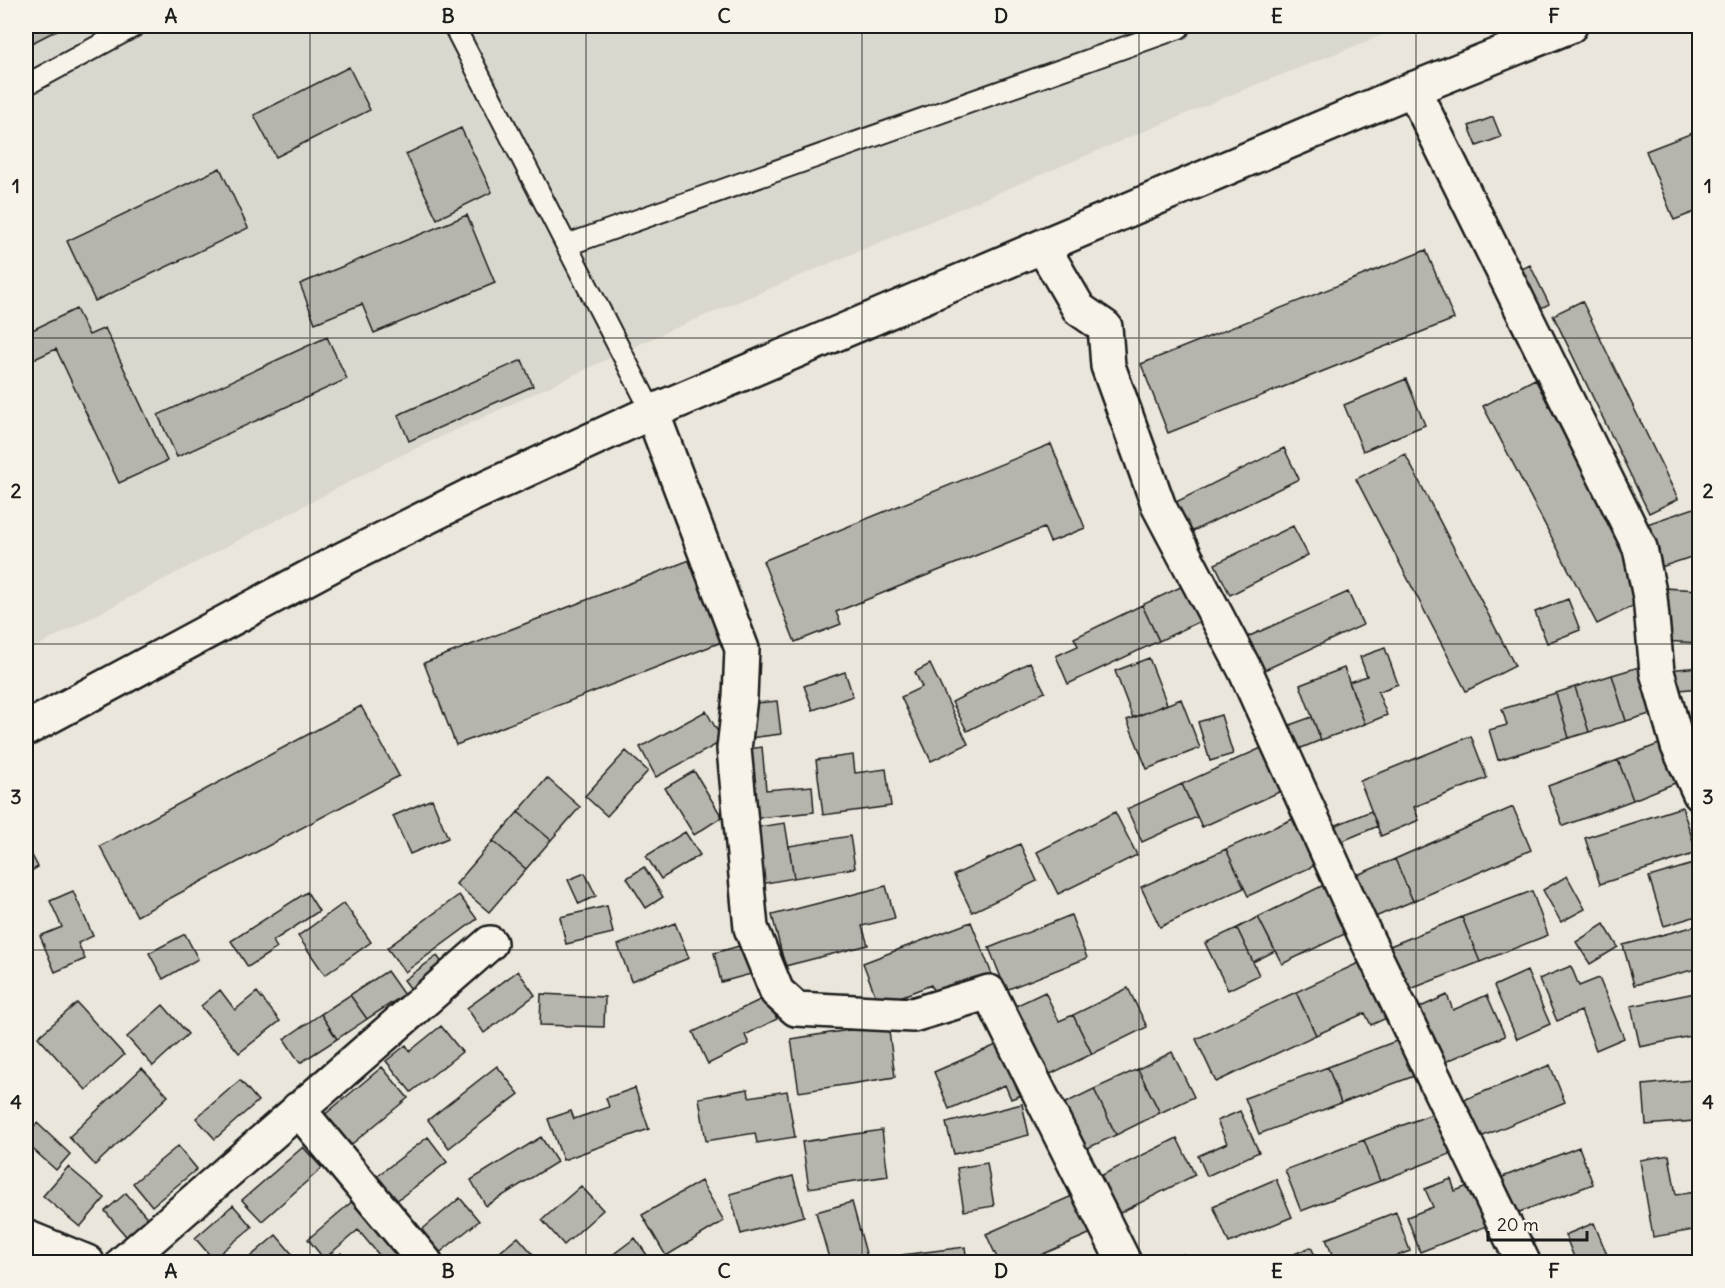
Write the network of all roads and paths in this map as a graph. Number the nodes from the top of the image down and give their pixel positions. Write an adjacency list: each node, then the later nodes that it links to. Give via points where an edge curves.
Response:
1 (135, 26): 5 (lane)
2 (454, 26): 7 (lane)
3 (1178, 26): 7 (lane)
4 (1570, 26): 6 (street)
5 (26, 85)
6 (1413, 89): 8 (street); 11 (street, via 1640,548 1650,597 1657,672 1678,746)
7 (567, 245): 9 (lane)
8 (1043, 247): 9 (street); 19 (street, via 1079,309 1104,327 1108,366 1159,507 1245,670 1363,931)
9 (652, 412): 10 (street, via 352,555); 18 (street, via 742,649 734,749 751,928 777,992 796,1009 912,1015 989,992)
10 (26, 729)
11 (1700, 794)
12 (490, 943): 13 (street)
13 (298, 1109): 16 (street); 17 (street)
14 (26, 1237): 15 (street)
15 (87, 1263)
16 (124, 1263)
17 (425, 1263)
18 (1124, 1263)
19 (1522, 1263)

